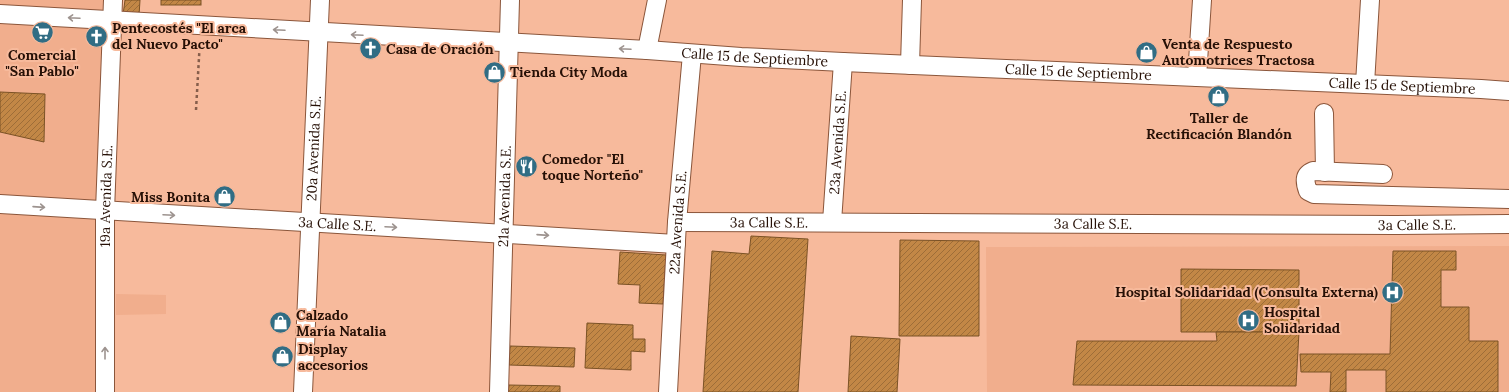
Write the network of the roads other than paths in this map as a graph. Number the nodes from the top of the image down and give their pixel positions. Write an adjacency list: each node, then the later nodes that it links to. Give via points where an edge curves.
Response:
1 (113, 0): 9 (street, 19a Avenida S.E.)
2 (320, 0): 10 (street, 20a Avenida S.E.)
3 (510, 0): 11 (street, 21a Avenida S.E.)
4 (657, 0): 12 (street)
5 (912, 0): 15 (street)
6 (1202, 0): 16 (street)
7 (1370, 0): 17 (street)
8 (0, 14): 9 (street, Calle 15 de Septiembre, one-way to 8)
9 (113, 20): 10 (street, Calle 15 de Septiembre, one-way to 9); 24 (street, 19a Avenida S.E.)
10 (318, 32): 11 (street, Calle 15 de Septiembre, one-way to 10); 27 (street, 20a Avenida S.E.)
11 (508, 42): 12 (street, Calle 15 de Septiembre, one-way to 11); 29 (street, 21a Avenida S.E.)
12 (647, 50): 13 (street, Calle 15 de Septiembre)
13 (692, 54): 14 (street, Calle 15 de Septiembre); 25 (street, 22a Avenida S.E.)
14 (843, 62): 15 (street, Calle 15 de Septiembre); 26 (street, 23a Avenida S.E.)
15 (910, 65): 16 (street, Calle 15 de Septiembre)
16 (1196, 77): 17 (street, Calle 15 de Septiembre)
17 (1365, 84): 18 (street, Calle 15 de Septiembre)
18 (1509, 91)
19 (1324, 113): 20 (street)
20 (1325, 172): 21 (street); 22 (street, via 1309,173 1305,182 1308,191 1314,194)
21 (1383, 174)
22 (1509, 199)
23 (0, 204): 24 (street, 3a Calle S.E., one-way to 24)
24 (106, 211): 27 (street, 3a Calle S.E., one-way to 27); 31 (street, 19a Avenida S.E., one-way to 24)
25 (677, 222): 26 (street, 3a Calle S.E.); 30 (street, 22a Avenida S.E.)
26 (832, 222): 28 (street, 3a Calle S.E.)
27 (310, 223): 29 (street, 3a Calle S.E., one-way to 29); 32 (street, 20a Avenida S.E.)
28 (1509, 224)
29 (504, 232): 30 (street, 3a Calle S.E., one-way to 30); 33 (street, 21a Avenida S.E.)
30 (676, 244): 34 (street, 22a Avenida S.E.)
31 (105, 392)
32 (303, 392)
33 (499, 392)
34 (668, 392)

